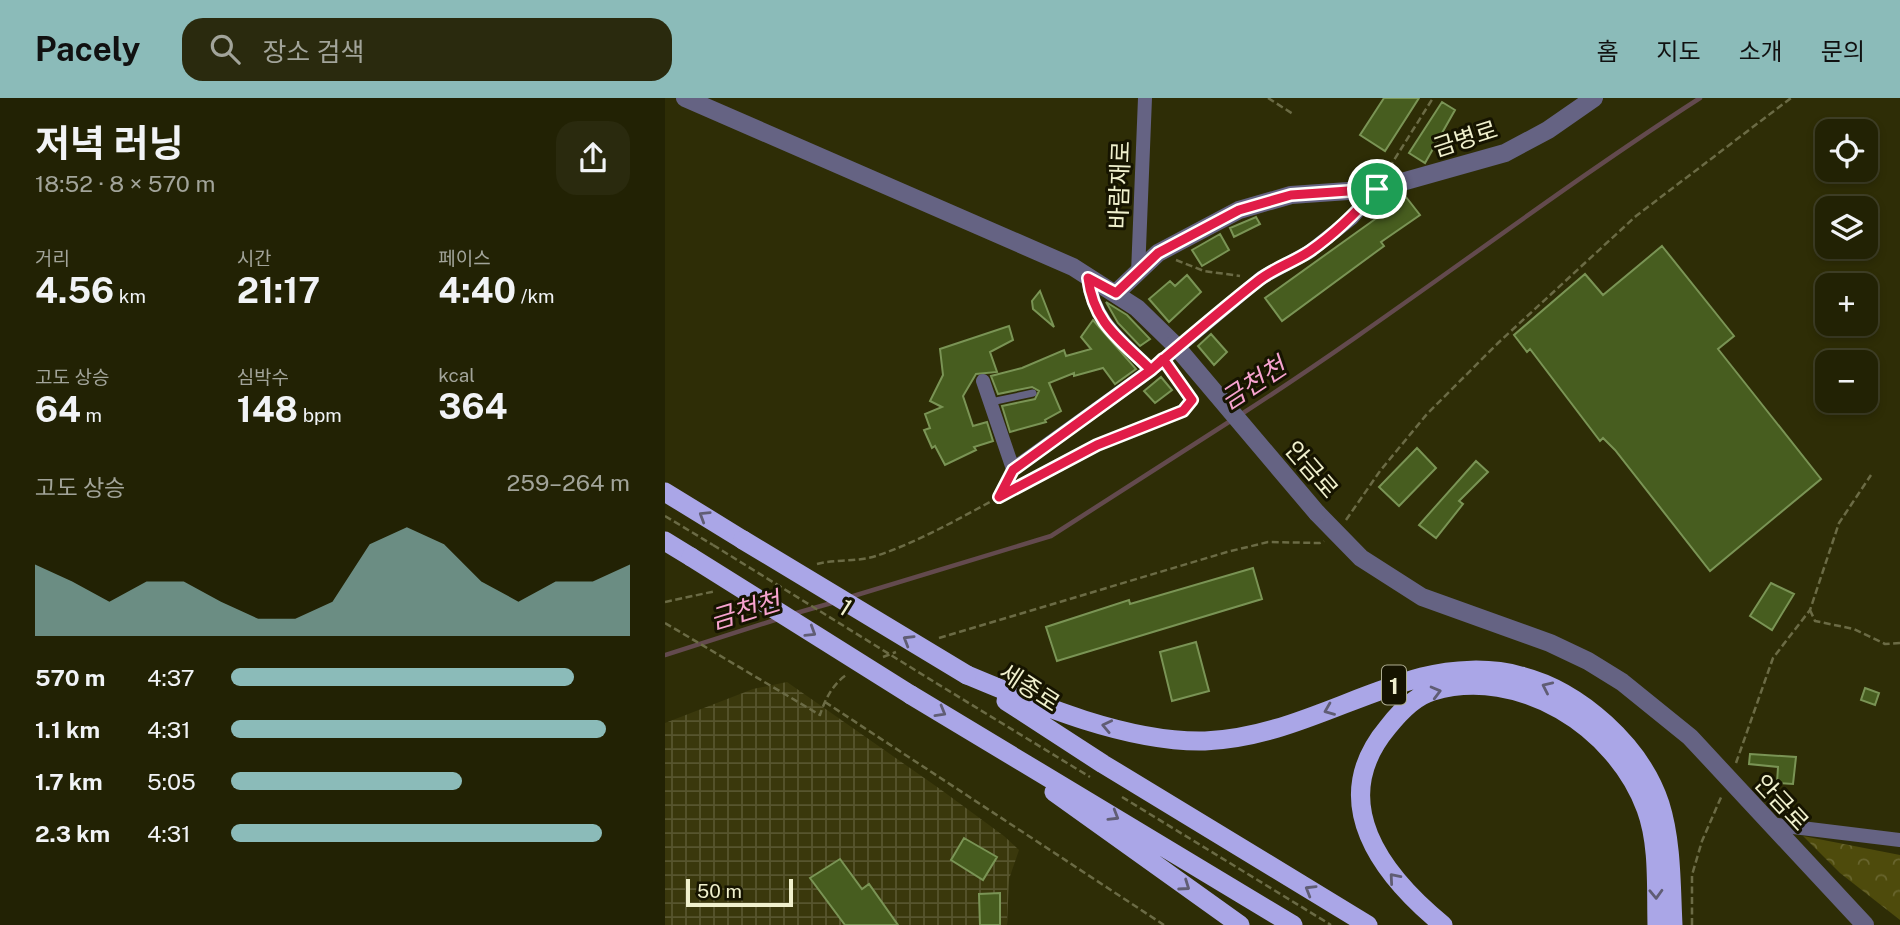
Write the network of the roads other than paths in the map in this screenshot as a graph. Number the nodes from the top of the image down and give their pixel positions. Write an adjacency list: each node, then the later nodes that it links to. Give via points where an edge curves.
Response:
1 (685, 98): 6 (street, 안금로, via 1041,252)
2 (1145, 98): 5 (street, 바람재로)
3 (1594, 98): 4 (street, 금병로, via 1505,153)
4 (1377, 189): 5 (street, 금병로, via 1291,195 1252,206 1158,253); 8 (street, via 1352,218 1309,252 1261,278)
5 (1138, 273): 7 (street, 금병로)
6 (1088, 278): 7 (street, 안금로); 9 (street, via 1100,320)
7 (1116, 293): 18 (street, 안금로, bridge, via 1174,344 1317,513 1361,558 1422,597 1550,643 1622,682 1690,737)
8 (1163, 359): 9 (street); 14 (lane, via 1192,400 1183,411 1097,445)
9 (1151, 370): 12 (street, via 1013,470)
10 (983, 381): 12 (street)
11 (1033, 393): 12 (lane)
12 (990, 402)
13 (665, 492): 16 (highway, 세종로 / 1, one-way to 13, bridge)
14 (999, 497)
15 (665, 541): 17 (highway, 1, one-way to 17, bridge)
16 (967, 676): 22 (highway, 세종로, one-way to 16, via 1103,765); 25 (highway, 1, one-way to 16, via 1667,841 1660,804 1648,778 1607,726 1572,699 1523,676 1462,671 1426,676 1296,724 1247,737 1202,741 1093,723)
17 (972, 730): 20 (highway, 1, one-way to 20); 21 (highway, one-way to 21)
18 (1769, 824): 19 (street); 26 (street, 안금로)
19 (1900, 840)
20 (1240, 925)
21 (1293, 925)
22 (1368, 925)
23 (1443, 925): 24 (highway, one-way to 24, via 1385,867 1366,833 1360,796 1365,770 1374,744 1411,703 1431,691 1493,686 1566,713 1600,738 1622,764 1647,811)
24 (1657, 925)
25 (1672, 925)
26 (1865, 925)

